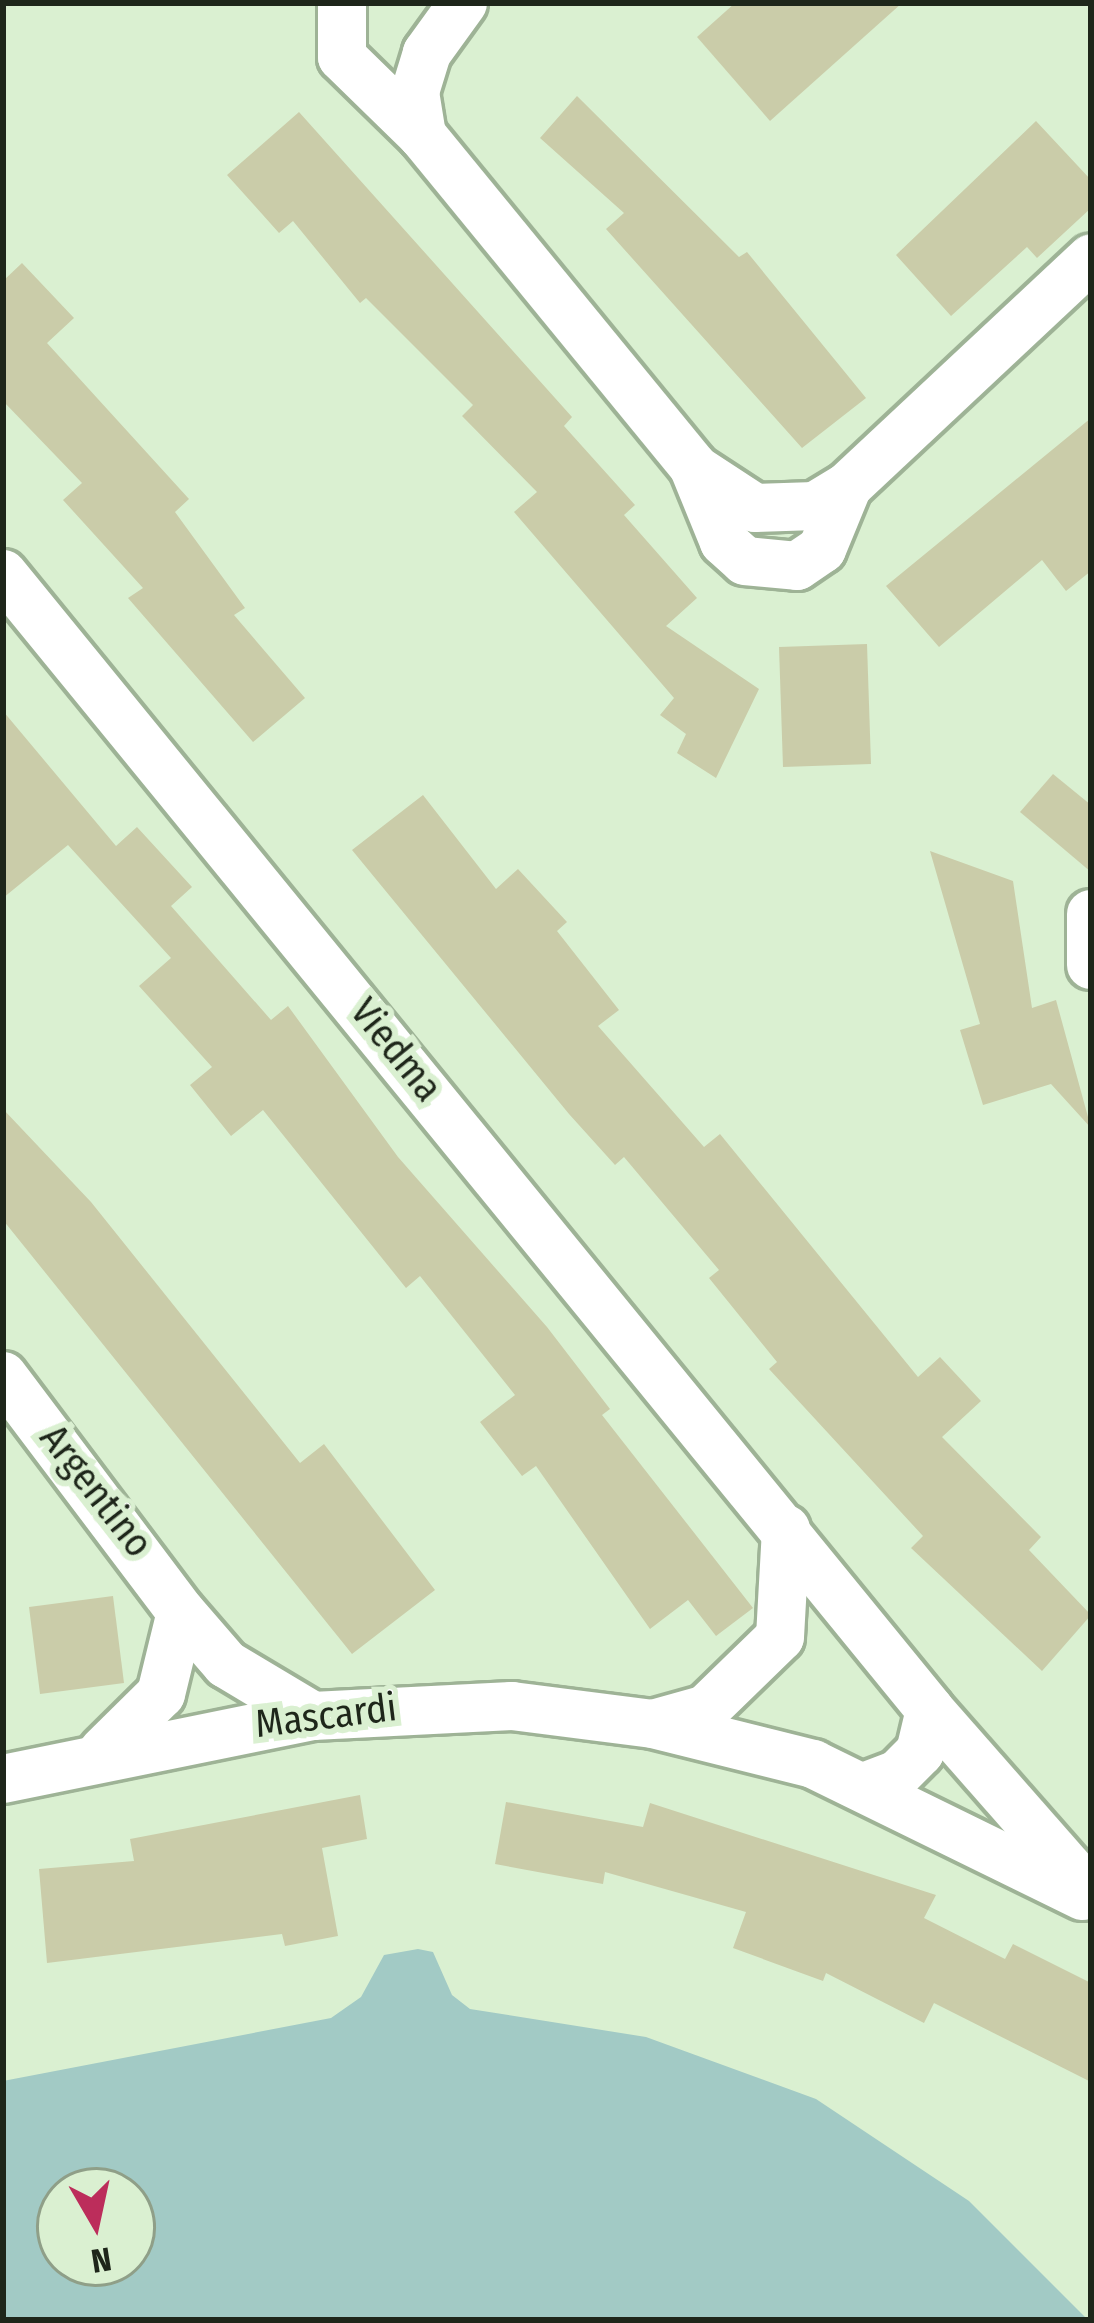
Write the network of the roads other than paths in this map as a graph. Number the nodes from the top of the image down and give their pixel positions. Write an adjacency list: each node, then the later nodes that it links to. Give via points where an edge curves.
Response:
1 (342, 3): 3 (street, via 342,57)
2 (463, 3): 3 (street, via 421,73)
3 (422, 135): 4 (street, via 693,466 724,542 777,571 822,549 848,486)
4 (1091, 259)
5 (3, 574): 9 (street, Viedma)
6 (1091, 914): 7 (street)
7 (1091, 965)
8 (3, 1376): 10 (street, Argentino)
9 (786, 1528): 11 (street, Viedma); 12 (street)
10 (181, 1612): 15 (street, Argentino, via 226,1664); 18 (street, via 160,1694)
11 (865, 1629): 12 (street, via 810,1616); 14 (street)
12 (780, 1637): 13 (street)
13 (744, 1680): 16 (street, via 706,1709); 17 (street, via 746,1725)
14 (931, 1711): 20 (street, via 920,1752 898,1774); 21 (street)
15 (313, 1716): 16 (street, Mascardi, via 512,1706); 18 (street, Mascardi)
16 (653, 1724): 17 (street, Mascardi)
17 (769, 1751): 20 (street)
18 (95, 1758): 19 (street, Mascardi)
19 (3, 1779)
20 (863, 1787): 21 (street)
21 (1091, 1896)

